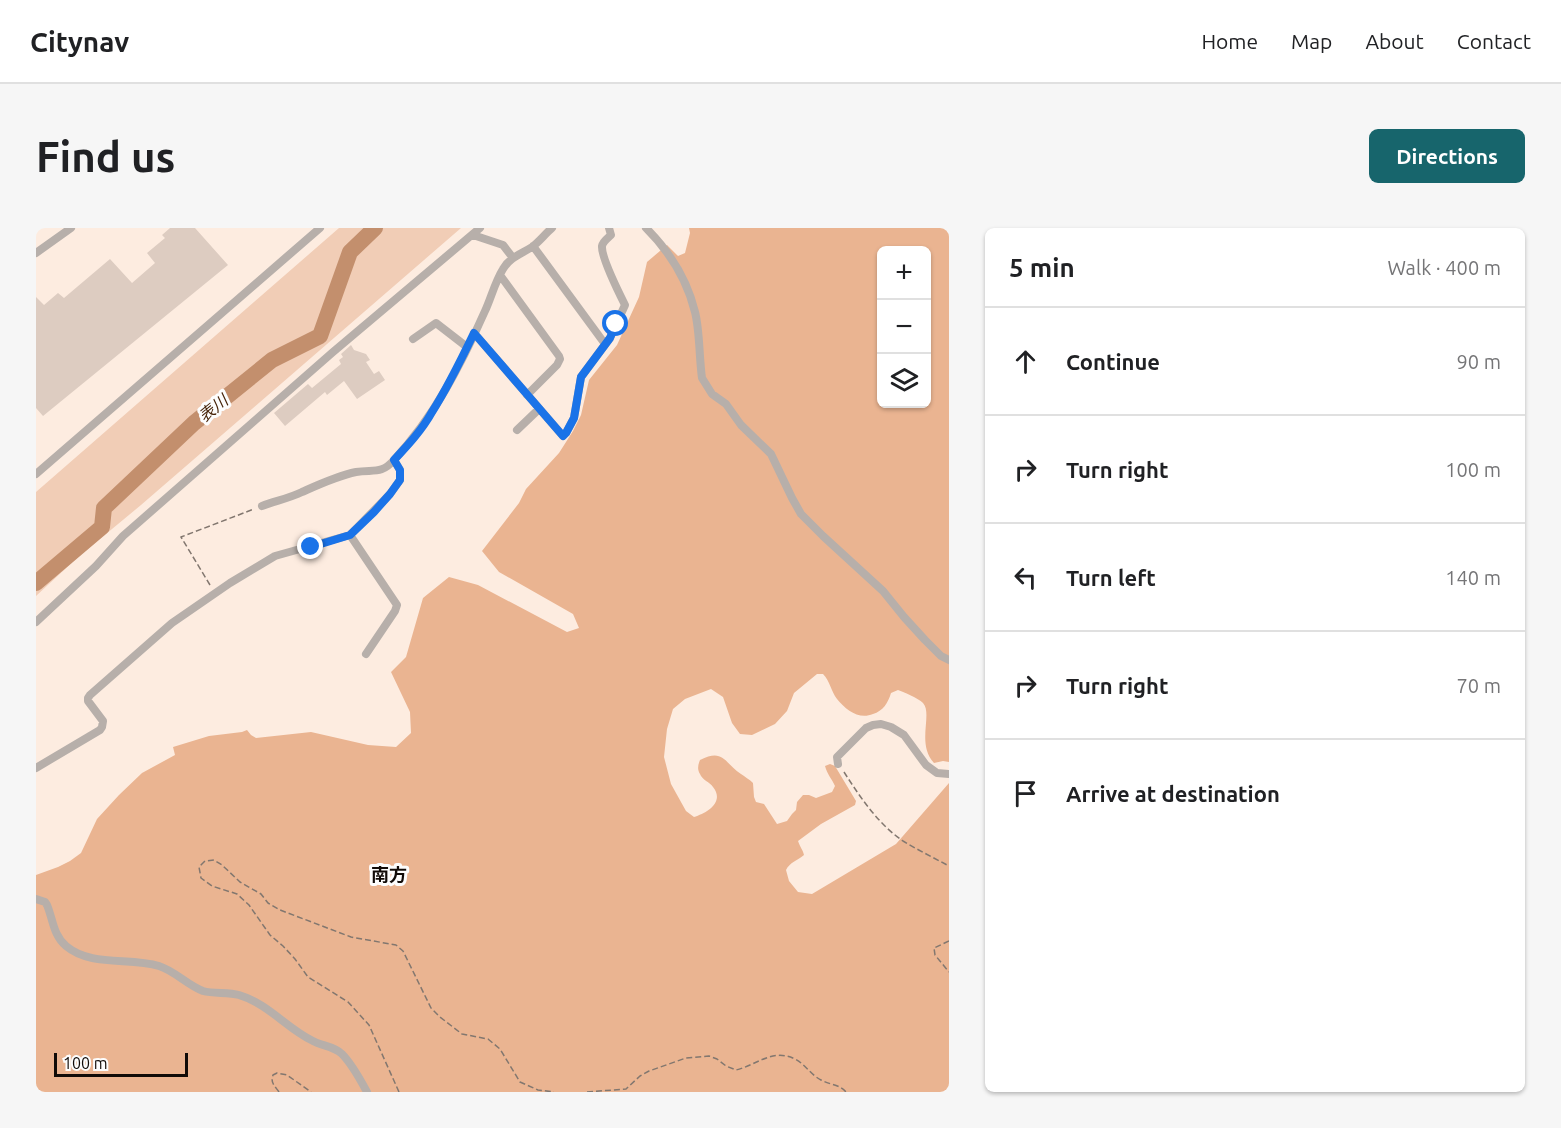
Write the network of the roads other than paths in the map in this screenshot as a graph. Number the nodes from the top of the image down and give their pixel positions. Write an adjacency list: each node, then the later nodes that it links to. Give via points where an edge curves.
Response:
1 (71, 228): 9 (street)
2 (320, 228): 20 (street)
3 (480, 228): 7 (street)
4 (552, 228): 8 (street)
5 (609, 228): 14 (street, via 611,235 602,247 625,305)
6 (646, 228): 25 (street, via 684,278 696,313 701,372 707,387 771,454 801,514)
7 (473, 235): 10 (street, via 503,245); 23 (street, via 123,536)
8 (533, 246): 10 (street); 14 (street)
9 (37, 252)
10 (513, 258): 11 (street)
11 (500, 275): 12 (street); 16 (street, via 560,359)
12 (474, 333): 15 (street); 16 (street)
13 (413, 339): 15 (street, via 436,323)
14 (605, 344): 17 (street, via 581,377 574,418 563,436)
15 (467, 347): 19 (street, via 432,414)
16 (527, 395): 17 (street)
17 (540, 409): 18 (street)
18 (517, 430)
19 (394, 460): 21 (street, via 382,471 341,476); 22 (street, via 400,480)
20 (36, 474)
21 (262, 506)
22 (350, 535): 24 (street, via 397,605); 27 (street, via 275,556 172,623 90,695 89,705 103,722 100,730)
23 (36, 622)
24 (366, 654)
25 (949, 660)
26 (838, 764): 28 (street, via 840,753 866,728 881,724 904,735 926,765 937,773)
27 (36, 768)
28 (949, 774)
29 (36, 899): 30 (street, via 47,905 56,933 68,948 87,957 159,966 204,991 237,995 263,1005 311,1040 344,1055)
30 (367, 1092)

